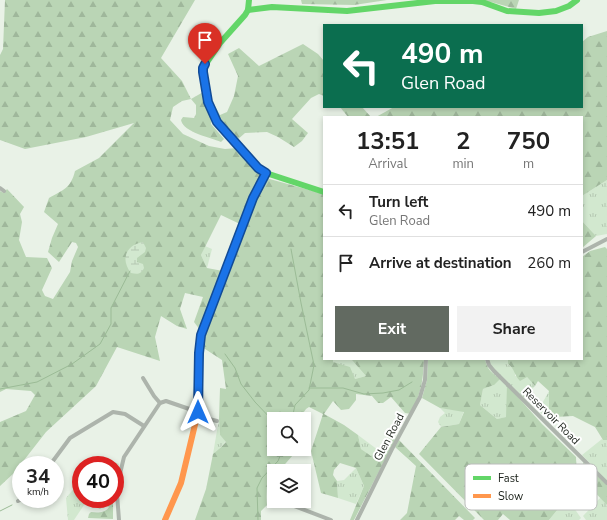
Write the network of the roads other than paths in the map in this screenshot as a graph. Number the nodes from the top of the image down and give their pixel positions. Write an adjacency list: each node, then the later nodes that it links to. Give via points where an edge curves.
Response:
1 (249, 0): 3 (street)
2 (577, 0): 3 (street, via 556,11 539,13 507,11 473,1 428,2 347,12 272,7)
3 (248, 10): 4 (street, via 205,64 204,78 208,102 217,122 258,168)
4 (266, 173): 7 (street); 14 (street, via 253,198 201,335)
5 (0, 188): 6 (street)
6 (4, 191)
7 (323, 192)
8 (607, 239): 9 (street)
9 (583, 251)
10 (426, 360): 25 (street, Glen Road, via 425,380 420,397)
11 (487, 360): 18 (street, Reservoir Road, via 494,371)
12 (143, 378): 13 (street)
13 (160, 403): 14 (street, via 166,400); 16 (street)
14 (198, 414): 15 (street); 23 (street, via 181,483)
15 (216, 420)
16 (144, 426): 17 (street, via 125,414 113,412 70,438); 22 (street, via 124,457 120,469 117,494)
17 (57, 456)
18 (588, 464)
19 (597, 473): 20 (street, Reservoir Road)
20 (607, 483)
21 (299, 508): 24 (street)
22 (119, 520)
23 (165, 520)
24 (331, 520)
25 (357, 520)

